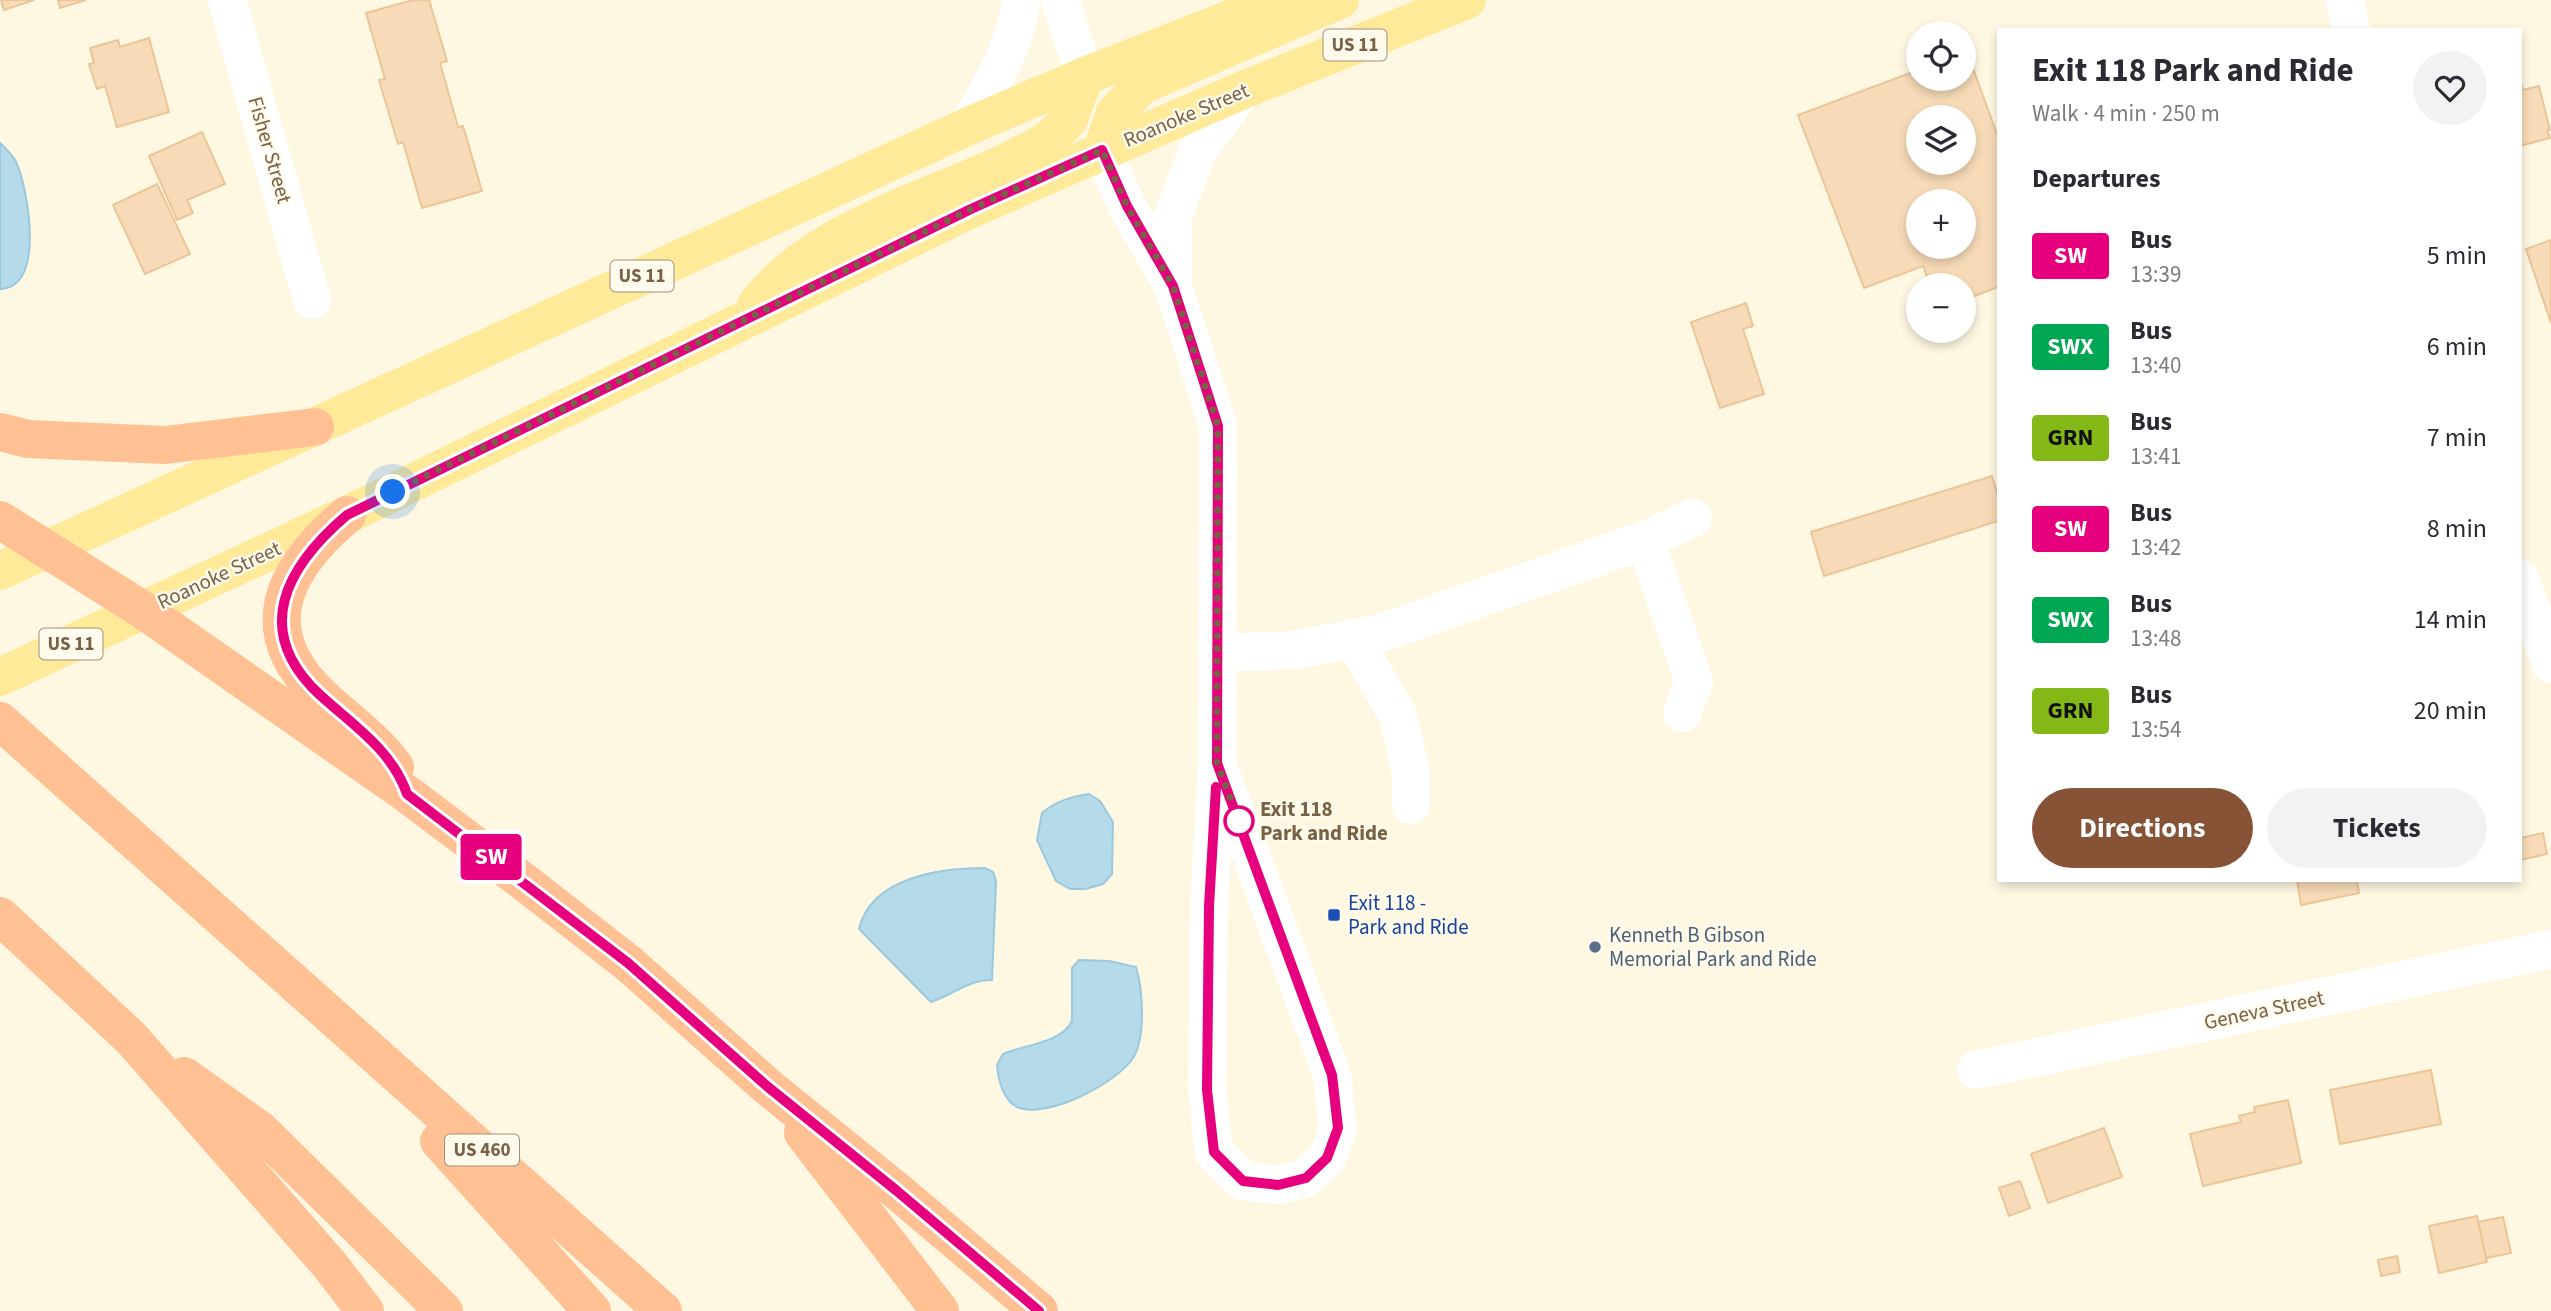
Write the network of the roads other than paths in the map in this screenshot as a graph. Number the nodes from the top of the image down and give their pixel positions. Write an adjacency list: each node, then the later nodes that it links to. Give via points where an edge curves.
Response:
1 (227, 0): 14 (street, Fisher Street)
2 (1021, 0): 11 (street, via 1004,59)
3 (1060, 0): 9 (street)
4 (1278, 0): 9 (main road, US 11)
5 (1340, 0): 12 (main road, via 1142,85 1115,113)
6 (1468, 0): 10 (main road, Roanoke Street / US 11)
7 (2345, 0): 8 (street)
8 (2351, 28)
9 (1085, 76): 11 (main road, US 11); 15 (main road, via 1069,119 1051,138 811,253 775,281)
10 (1243, 90): 12 (main road, Roanoke Street / US 11); 13 (street, via 1197,152 1173,217)
11 (969, 127): 16 (main road, US 11)
12 (1102, 150): 13 (street, via 1127,206); 15 (main road, Roanoke Street / US 11)
13 (1173, 286): 27 (street, via 1218,426)
14 (312, 300)
15 (747, 318): 18 (main road, Roanoke Street / US 11)
16 (315, 427): 17 (highway, via 164,445 28,439); 22 (main road, US 11)
17 (0, 432)
18 (347, 515): 25 (main road, Roanoke Street / US 11); 33 (highway, via 305,554 292,576 282,613 284,634 304,678 383,752)
19 (1693, 518): 21 (street)
20 (0, 520): 22 (highway)
21 (1645, 540): 26 (street); 30 (street, via 1694,682)
22 (45, 550): 23 (main road, US 11); 25 (highway)
23 (0, 571)
24 (2522, 584): 28 (street)
25 (143, 610): 29 (main road, Roanoke Street / US 11); 33 (highway)
26 (1354, 640): 27 (street, via 1295,650); 34 (street, via 1398,715 1411,774)
27 (1217, 653): 32 (street)
28 (2551, 664)
29 (0, 677)
30 (1682, 713)
31 (0, 721): 37 (highway, US 460)
32 (1217, 763): 32 (street, via 1207,1077 1214,1152 1243,1181 1278,1185 1306,1178 1327,1158 1338,1128 1332,1075)
33 (407, 794): 40 (highway, via 628,963)
34 (1411, 805)
35 (0, 916): 38 (highway)
36 (2551, 949): 39 (street, Geneva Street)
37 (300, 990): 43 (highway, US 460); 44 (highway, US 460)
38 (131, 1038): 41 (highway); 42 (highway, via 260,1130)
39 (1976, 1070)
40 (768, 1087): 45 (highway); 46 (highway)
41 (365, 1311)
42 (444, 1311)
43 (592, 1311)
44 (663, 1311)
45 (940, 1311)
46 (1039, 1311)

